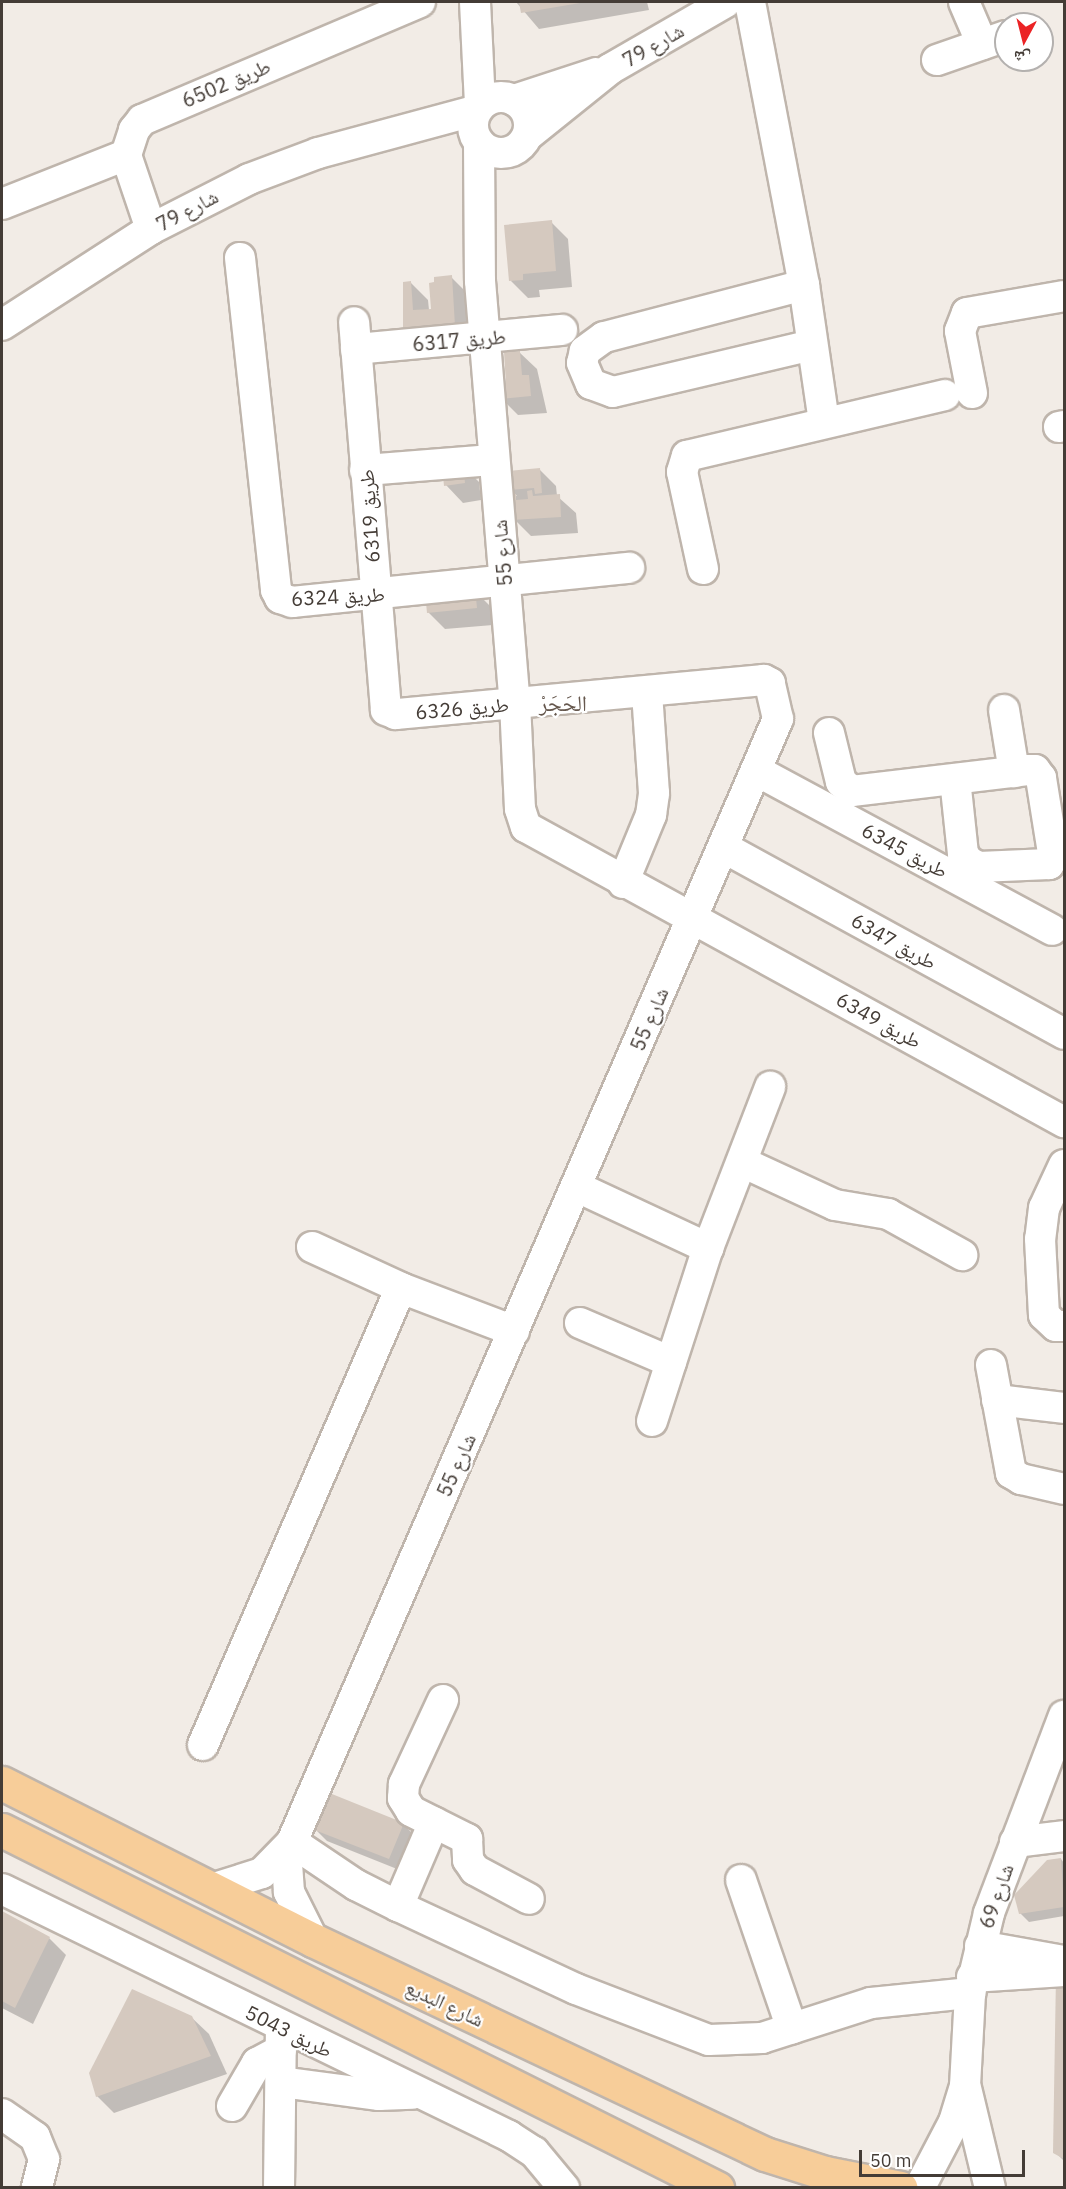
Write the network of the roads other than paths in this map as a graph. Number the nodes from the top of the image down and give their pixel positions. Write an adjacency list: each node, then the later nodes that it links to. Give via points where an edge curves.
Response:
1 (420, 2): 14 (street, طريق 6502, via 153,113 134,130)
2 (726, 2): 8 (street, شارع 79)
3 (750, 2): 19 (street)
4 (964, 2): 6 (street)
5 (477, 12): 9 (street); 10 (street)
6 (994, 40): 7 (street)
7 (937, 60)
8 (610, 69): 9 (street, شارع 79); 13 (street, شارع 79)
9 (512, 99): 10 (street, via 500,97); 13 (street, via 528,115)
10 (479, 108): 11 (street, شارع 79); 12 (street, via 473,131)
11 (389, 134): 12 (street, شارع 79); 16 (street, شارع 79, via 266,172)
12 (478, 142): 13 (street, via 488,150); 17 (street, شارع 55)
13 (520, 143): 17 (street, شارع 55)
14 (126, 155): 15 (street); 16 (street)
15 (2, 204)
16 (151, 229): 21 (street, شارع 79)
17 (480, 232): 24 (street, شارع 55)
18 (240, 258): 32 (street, طريق 6324, via 277,594 292,602)
19 (804, 285): 25 (street); 25 (street, via 604,337 593,342 582,363 591,384 613,392)
20 (1065, 296): 26 (street, via 967,313 960,331 959,394)
21 (2, 325)
22 (562, 330): 24 (street, طريق 6317)
23 (355, 335): 24 (street, طريق 6317); 28 (street, طريق 6319)
24 (484, 337): 27 (street, شارع 55)
25 (812, 345): 26 (street)
26 (824, 422): 30 (street, via 692,453 684,459 682,471)
27 (493, 460): 28 (street); 31 (street, شارع 55)
28 (365, 470): 32 (street, طريق 6319)
29 (629, 568): 31 (street, طريق 6324)
30 (703, 569)
31 (504, 581): 32 (street, طريق 6324); 34 (street, شارع 55)
32 (375, 595): 35 (street, طريق 6319)
33 (647, 692): 34 (street, طريق 6326); 38 (street, طريق 6326, via 768,680 778,718); 43 (street, via 654,793 651,815)
34 (515, 703): 35 (street, طريق 6326, via 396,714); 43 (street, شارع 55, via 520,809 526,827)
35 (386, 710)
36 (1004, 710): 39 (street)
37 (829, 733): 40 (street, via 841,782 848,790)
38 (757, 771): 41 (street); 44 (street, طريق 6345)
39 (1014, 771): 40 (street); 42 (street, via 1032,769 1041,778 1053,853 1044,866)
40 (955, 779): 42 (street, via 965,858 979,867)
41 (723, 847): 45 (street); 47 (street, طريق 6347)
42 (1016, 866): 44 (street)
43 (623, 883): 45 (street, شارع 55)
44 (1003, 904): 46 (street, طريق 6345)
45 (693, 919): 49 (street, طريق 6349); 52 (street, شارع 55)
46 (1052, 930)
47 (1065, 1034)
48 (770, 1087): 50 (street)
49 (1065, 1122)
50 (742, 1162): 54 (street); 55 (street, via 835,1205 888,1214)
51 (1065, 1165): 58 (street, via 1044,1208 1040,1239 1044,1315 1056,1326)
52 (577, 1188): 54 (street); 59 (street, شارع 55)
53 (312, 1247): 56 (street)
54 (708, 1248): 60 (street)
55 (962, 1255)
56 (401, 1288): 59 (street); 68 (street)
57 (580, 1323): 60 (street)
58 (1065, 1326)
59 (514, 1331): 73 (street, شارع 55)
60 (671, 1362): 64 (street)
61 (991, 1365): 62 (street)
62 (997, 1400): 63 (street); 65 (street, via 1011,1473)
63 (1065, 1408)
64 (652, 1422)
65 (1065, 1489)
66 (443, 1700): 70 (street, via 402,1791 411,1811)
67 (1065, 1716): 74 (street, شارع 69)
68 (203, 1745)
69 (2, 1783): 76 (main road, شارع البديع)
70 (435, 1822): 78 (street, via 467,1839 468,1860 475,1870); 79 (street)
71 (2, 1830): 95 (main road)
72 (1065, 1836): 74 (street)
73 (292, 1842): 76 (street, شارع 55, via 262,1873); 79 (street, via 356,1885); 80 (street, شارع 55, via 287,1865 289,1892)
74 (1015, 1842): 81 (street, شارع 69)
75 (741, 1880): 85 (street)
76 (211, 1889): 80 (main road, شارع البديع)
77 (2, 1890): 86 (street, طريق 5043)
78 (529, 1899)
79 (398, 1906): 85 (street, via 576,1989 683,2032 736,2042)
80 (313, 1940): 96 (main road, شارع البديع, via 765,2154 825,2173)
81 (980, 1946): 82 (street); 84 (street, شارع 69)
82 (1065, 1961)
83 (1065, 1971): 84 (street)
84 (971, 1985): 85 (street, via 871,2003); 88 (street, شارع 69)
85 (792, 2029)
86 (281, 2039): 87 (street); 89 (street, طريق 5043); 90 (street, via 256,2063)
87 (281, 2082): 89 (street, via 379,2095); 93 (street)
88 (965, 2086): 96 (street, شارع 69, via 954,2122); 97 (street, شارع 69)
89 (418, 2092): 94 (street, طريق 5043, via 534,2152)
90 (232, 2106)
91 (2, 2114): 92 (street, via 35,2137 44,2159)
92 (38, 2187)
93 (279, 2187)
94 (564, 2187)
95 (717, 2187)
96 (916, 2187)
97 (990, 2187)

